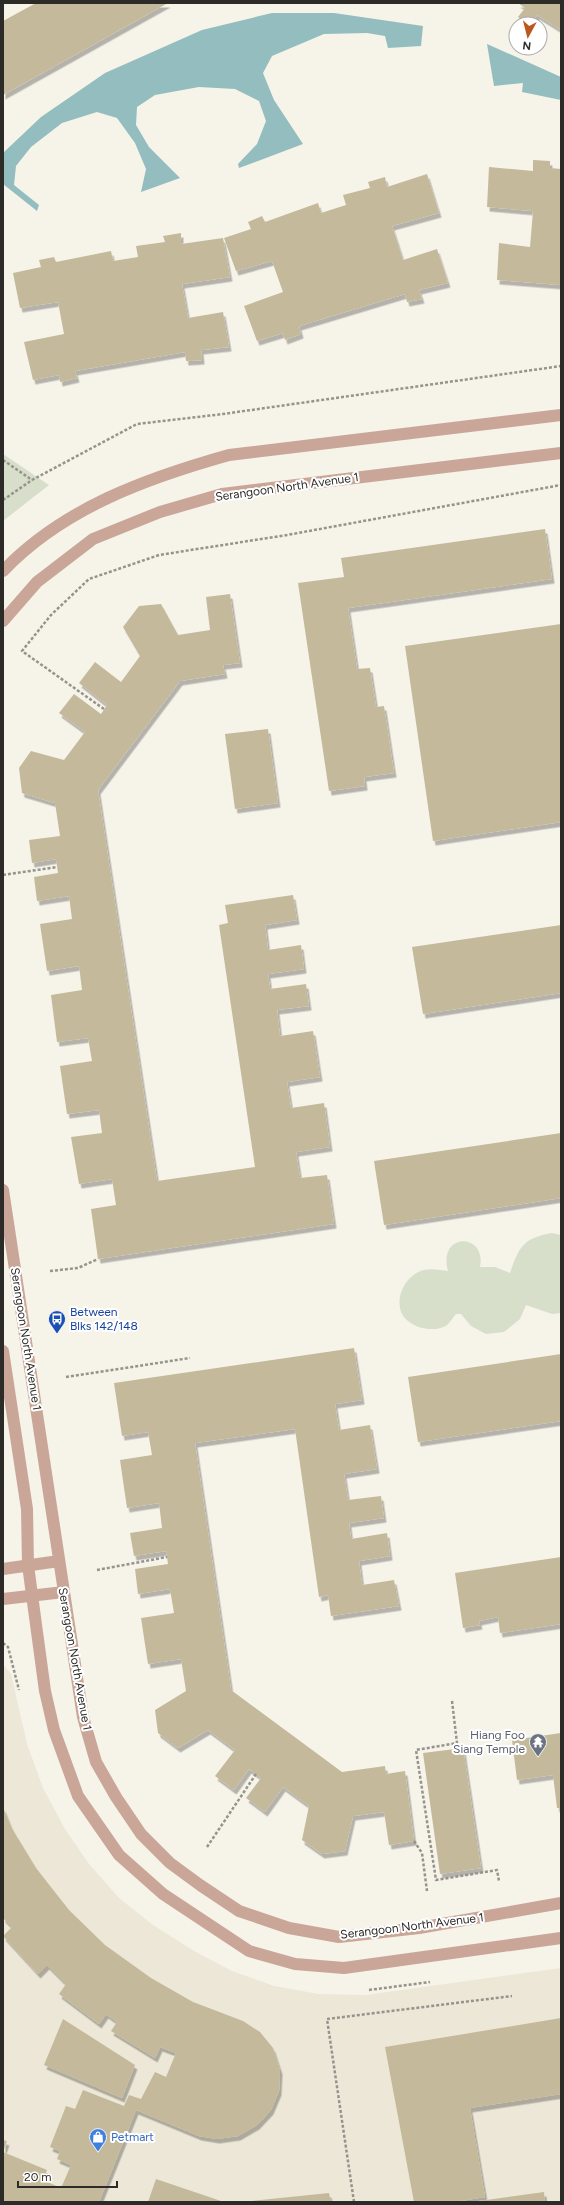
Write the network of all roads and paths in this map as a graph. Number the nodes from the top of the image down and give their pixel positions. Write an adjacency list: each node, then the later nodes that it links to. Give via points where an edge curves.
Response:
1 (561, 366): 5 (path, via 137,424)
2 (561, 415): 8 (street, via 229,455 193,465 118,492 57,525 19,554)
3 (561, 453): 9 (street, Serangoon North Avenue 1, via 222,494 160,512 93,539 37,582)
4 (3, 460): 5 (path)
5 (32, 480): 7 (path)
6 (561, 485): 10 (path, via 287,535 159,555 89,578 51,615 22,651)
7 (3, 500)
8 (3, 571)
9 (3, 621)
10 (104, 709)
11 (57, 867): 12 (path)
12 (3, 875)
13 (3, 1190): 20 (street, Serangoon North Avenue 1)
14 (98, 1259): 15 (path, via 78,1268)
15 (50, 1271)
16 (3, 1351): 21 (street, Serangoon North Avenue 1, via 27,1509)
17 (190, 1358): 18 (path)
18 (66, 1377)
19 (167, 1557): 23 (path)
20 (59, 1561): 21 (street); 24 (street, Serangoon North Avenue 1)
21 (28, 1565): 22 (street); 25 (street, Serangoon North Avenue 1)
22 (3, 1569)
23 (97, 1570)
24 (64, 1592): 25 (street); 33 (street, Serangoon North Avenue 1, via 83,1717 96,1762 141,1834 188,1876 239,1911 289,1928 339,1937 419,1928)
25 (32, 1595): 26 (street); 34 (street, Serangoon North Avenue 1, via 45,1691 54,1730 78,1796 119,1855 163,1894 218,1932 249,1952 295,1964 344,1968)
26 (3, 1599)
27 (452, 1701): 31 (path, via 457,1743 416,1750 436,1880 497,1870)
28 (256, 1774): 30 (path)
29 (414, 1841): 32 (path, via 422,1853)
30 (207, 1847)
31 (499, 1882)
32 (427, 1891)
33 (561, 1904)
34 (561, 1938)
35 (512, 1996): 36 (path, via 327,2019)
36 (354, 2202)

